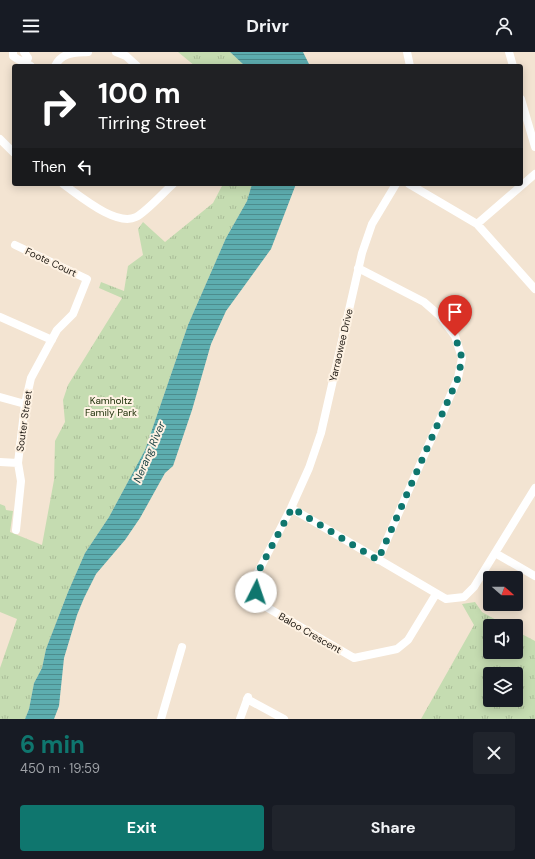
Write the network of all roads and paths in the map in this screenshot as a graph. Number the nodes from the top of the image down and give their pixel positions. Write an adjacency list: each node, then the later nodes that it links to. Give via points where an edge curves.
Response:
1 (13, 52): 7 (street, via 13,56 19,62)
2 (24, 52): 7 (street)
3 (88, 52): 8 (street, via 67,53)
4 (116, 52): 9 (street, via 126,56)
5 (407, 52): 10 (street)
6 (509, 52): 11 (street)
7 (29, 64)
8 (56, 64)
9 (134, 64)
10 (410, 64)
11 (512, 64)
12 (523, 106): 14 (street)
13 (0, 139): 15 (street)
14 (535, 147)
15 (12, 151)
16 (535, 174): 17 (street)
17 (523, 184)
18 (66, 186): 19 (street, via 108,214 122,219 136,217)
19 (171, 186)
20 (395, 186): 25 (street, Yarraowee Drive, via 372,224)
21 (412, 186): 23 (street)
22 (521, 186): 23 (street)
23 (477, 224): 27 (street)
24 (15, 244): 26 (street, Foote Court)
25 (358, 268): 35 (street, Yarraowee Drive, via 320,433); 38 (street, via 424,302 440,316 455,336 462,358 458,378)
26 (87, 279): 29 (street, Souter Street, via 73,314 57,330)
27 (535, 289)
28 (0, 317): 29 (street)
29 (52, 340): 31 (street, Souter Street, via 31,378)
30 (0, 397): 31 (street)
31 (25, 404): 33 (street, Souter Street)
32 (0, 462): 33 (street)
33 (18, 463): 36 (street, Souter Street, via 21,482)
34 (535, 488): 37 (street)
35 (292, 508): 38 (street); 40 (street, Baloo Crescent, via 256,576 256,592 261,604 354,658 397,649 408,640)
36 (16, 530)
37 (495, 553): 39 (street); 40 (street, via 474,587 464,596 446,599)
38 (378, 560): 40 (street)
39 (535, 576)
40 (436, 594)
41 (182, 647): 42 (street)
42 (161, 719)
43 (240, 719): 44 (street, via 248,698)
44 (284, 719)

